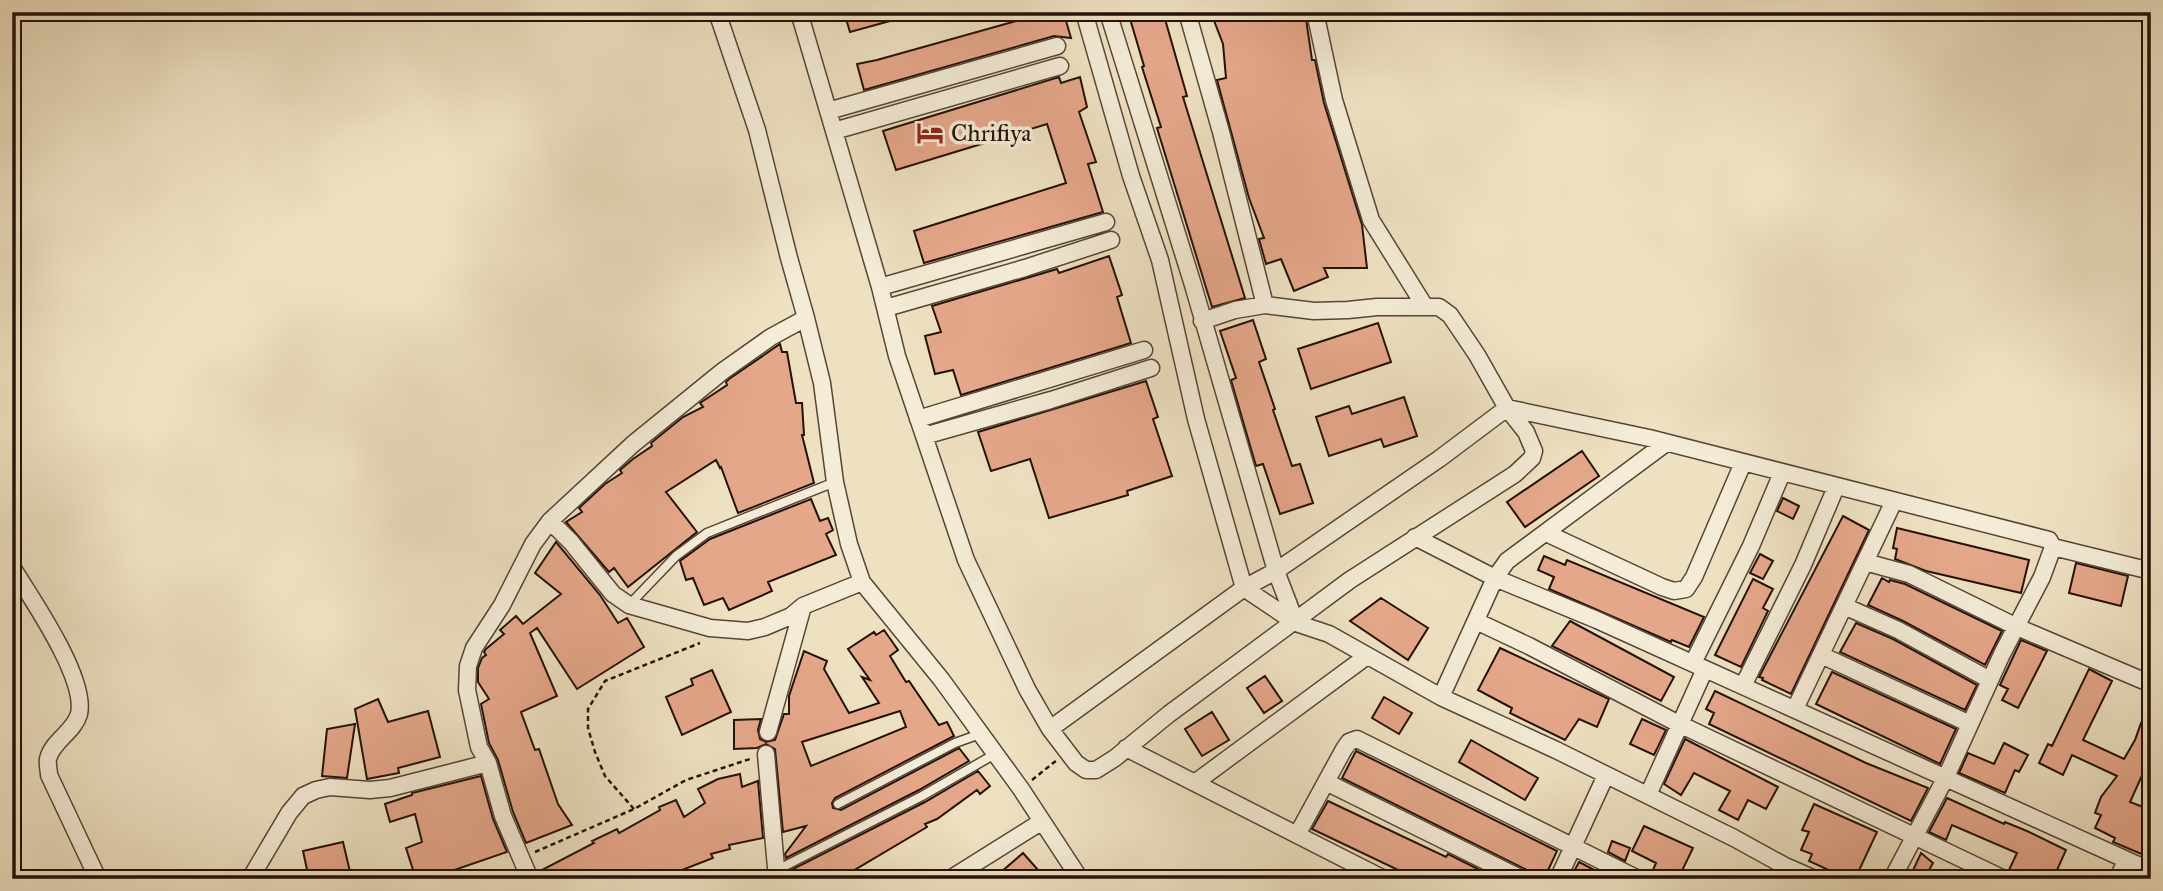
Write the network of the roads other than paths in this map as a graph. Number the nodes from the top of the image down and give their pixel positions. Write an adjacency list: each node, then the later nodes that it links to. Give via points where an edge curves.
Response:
1 (717, 12): 21 (street, via 757,130)
2 (799, 12): 11 (street)
3 (1084, 12): 46 (street, via 1160,260 1196,419)
4 (1108, 12): 22 (street)
5 (1187, 12): 18 (street)
6 (1315, 12): 19 (street, via 1334,100 1371,220)
7 (1057, 46): 9 (street)
8 (1060, 66): 10 (street)
9 (960, 73): 10 (street); 11 (street)
10 (967, 94): 12 (street)
11 (828, 111): 12 (street)
12 (834, 131): 17 (street)
13 (1106, 222): 15 (street)
14 (1111, 240): 16 (street)
15 (1019, 247): 16 (street); 17 (street)
16 (1025, 268): 20 (street)
17 (880, 287): 20 (street)
18 (1265, 305): 19 (street, via 1314,311); 22 (street)
19 (1424, 305): 27 (street, via 1439,307 1450,315)
20 (886, 308): 28 (street)
21 (806, 318): 33 (street, via 822,383); 36 (street, via 723,371 633,444)
22 (1202, 321): 42 (street)
23 (1144, 350): 25 (street)
24 (1151, 368): 26 (street)
25 (1045, 381): 26 (street); 28 (street)
26 (1051, 400): 29 (street)
27 (1507, 408): 30 (street); 38 (street, via 1526,432 1534,451 1532,458 1515,474); 42 (street)
28 (918, 419): 29 (street)
29 (924, 436): 63 (street, via 966,560)
30 (1666, 443): 31 (street); 37 (street)
31 (1743, 463): 32 (street); 37 (street, via 1686,589 1662,587)
32 (1782, 473): 34 (street); 55 (street)
33 (835, 482): 45 (street); 47 (lane, via 707,533 660,571)
34 (1836, 486): 35 (street); 58 (street)
35 (1895, 501): 39 (street, via 2039,537); 40 (street)
36 (550, 522): 47 (street, via 613,594); 69 (street, via 533,544 468,666 467,690 479,747)
37 (1546, 533): 44 (street, via 1507,561)
38 (1415, 537): 44 (street); 51 (street)
39 (2053, 547): 43 (street); 52 (street)
40 (1865, 562): 49 (street); 52 (street, via 1909,574)
41 (12, 567): 84 (street, via 75,679 78,718 51,752 49,775)
42 (1276, 571): 46 (street); 51 (street)
43 (2151, 571)
44 (1495, 578): 50 (street); 55 (street)
45 (862, 582): 48 (street); 65 (street)
46 (1244, 588): 51 (street); 63 (street)
47 (629, 605): 48 (street, via 732,631 765,627)
48 (803, 606): 64 (street)
49 (1844, 606): 53 (street); 56 (street)
50 (1476, 621): 59 (street); 61 (street)
51 (1296, 623): 54 (street, via 1329,634); 66 (street)
52 (2017, 627): 56 (street); 57 (street)
53 (1821, 654): 60 (street); 62 (street)
54 (1367, 656): 59 (street); 72 (street)
55 (1699, 666): 58 (street); 61 (street)
56 (1990, 680): 62 (street)
57 (2151, 684)
58 (1743, 686): 60 (street)
59 (1441, 697): 70 (street)
60 (1795, 709): 71 (street)
61 (1680, 724): 74 (street); 78 (street)
62 (1970, 724): 71 (street)
63 (1050, 729): 66 (street, via 1086,770 1096,770)
64 (768, 732)
65 (980, 734): 68 (street); 75 (lane)
66 (1126, 748): 72 (street)
67 (766, 754): 83 (street)
68 (995, 754): 76 (street); 83 (lane)
69 (488, 763): 85 (street, via 390,788 330,787 309,793 289,813); 86 (street, via 503,816)
70 (1606, 775): 74 (street); 79 (street)
71 (1946, 777): 78 (street); 80 (street)
72 (1196, 782): 77 (street)
73 (1325, 782): 77 (street); 79 (street, via 1349,742 1357,739); 90 (street)
74 (1648, 795): 82 (street)
75 (838, 804)
76 (1041, 822): 87 (street); 88 (street)
77 (1297, 835): 89 (street)
78 (1914, 835): 94 (street); 95 (street)
79 (1573, 846): 91 (street); 92 (street)
80 (2127, 860): 81 (street); 96 (street)
81 (2151, 871)
82 (1783, 872): 93 (street)
83 (777, 874)
84 (98, 879)
85 (250, 879)
86 (530, 879)
87 (950, 879)
88 (1080, 879)
89 (1384, 879)
90 (1522, 879)
91 (1558, 879)
92 (1638, 879)
93 (1815, 879)
94 (1892, 879)
95 (2004, 879)
96 (2117, 879)

